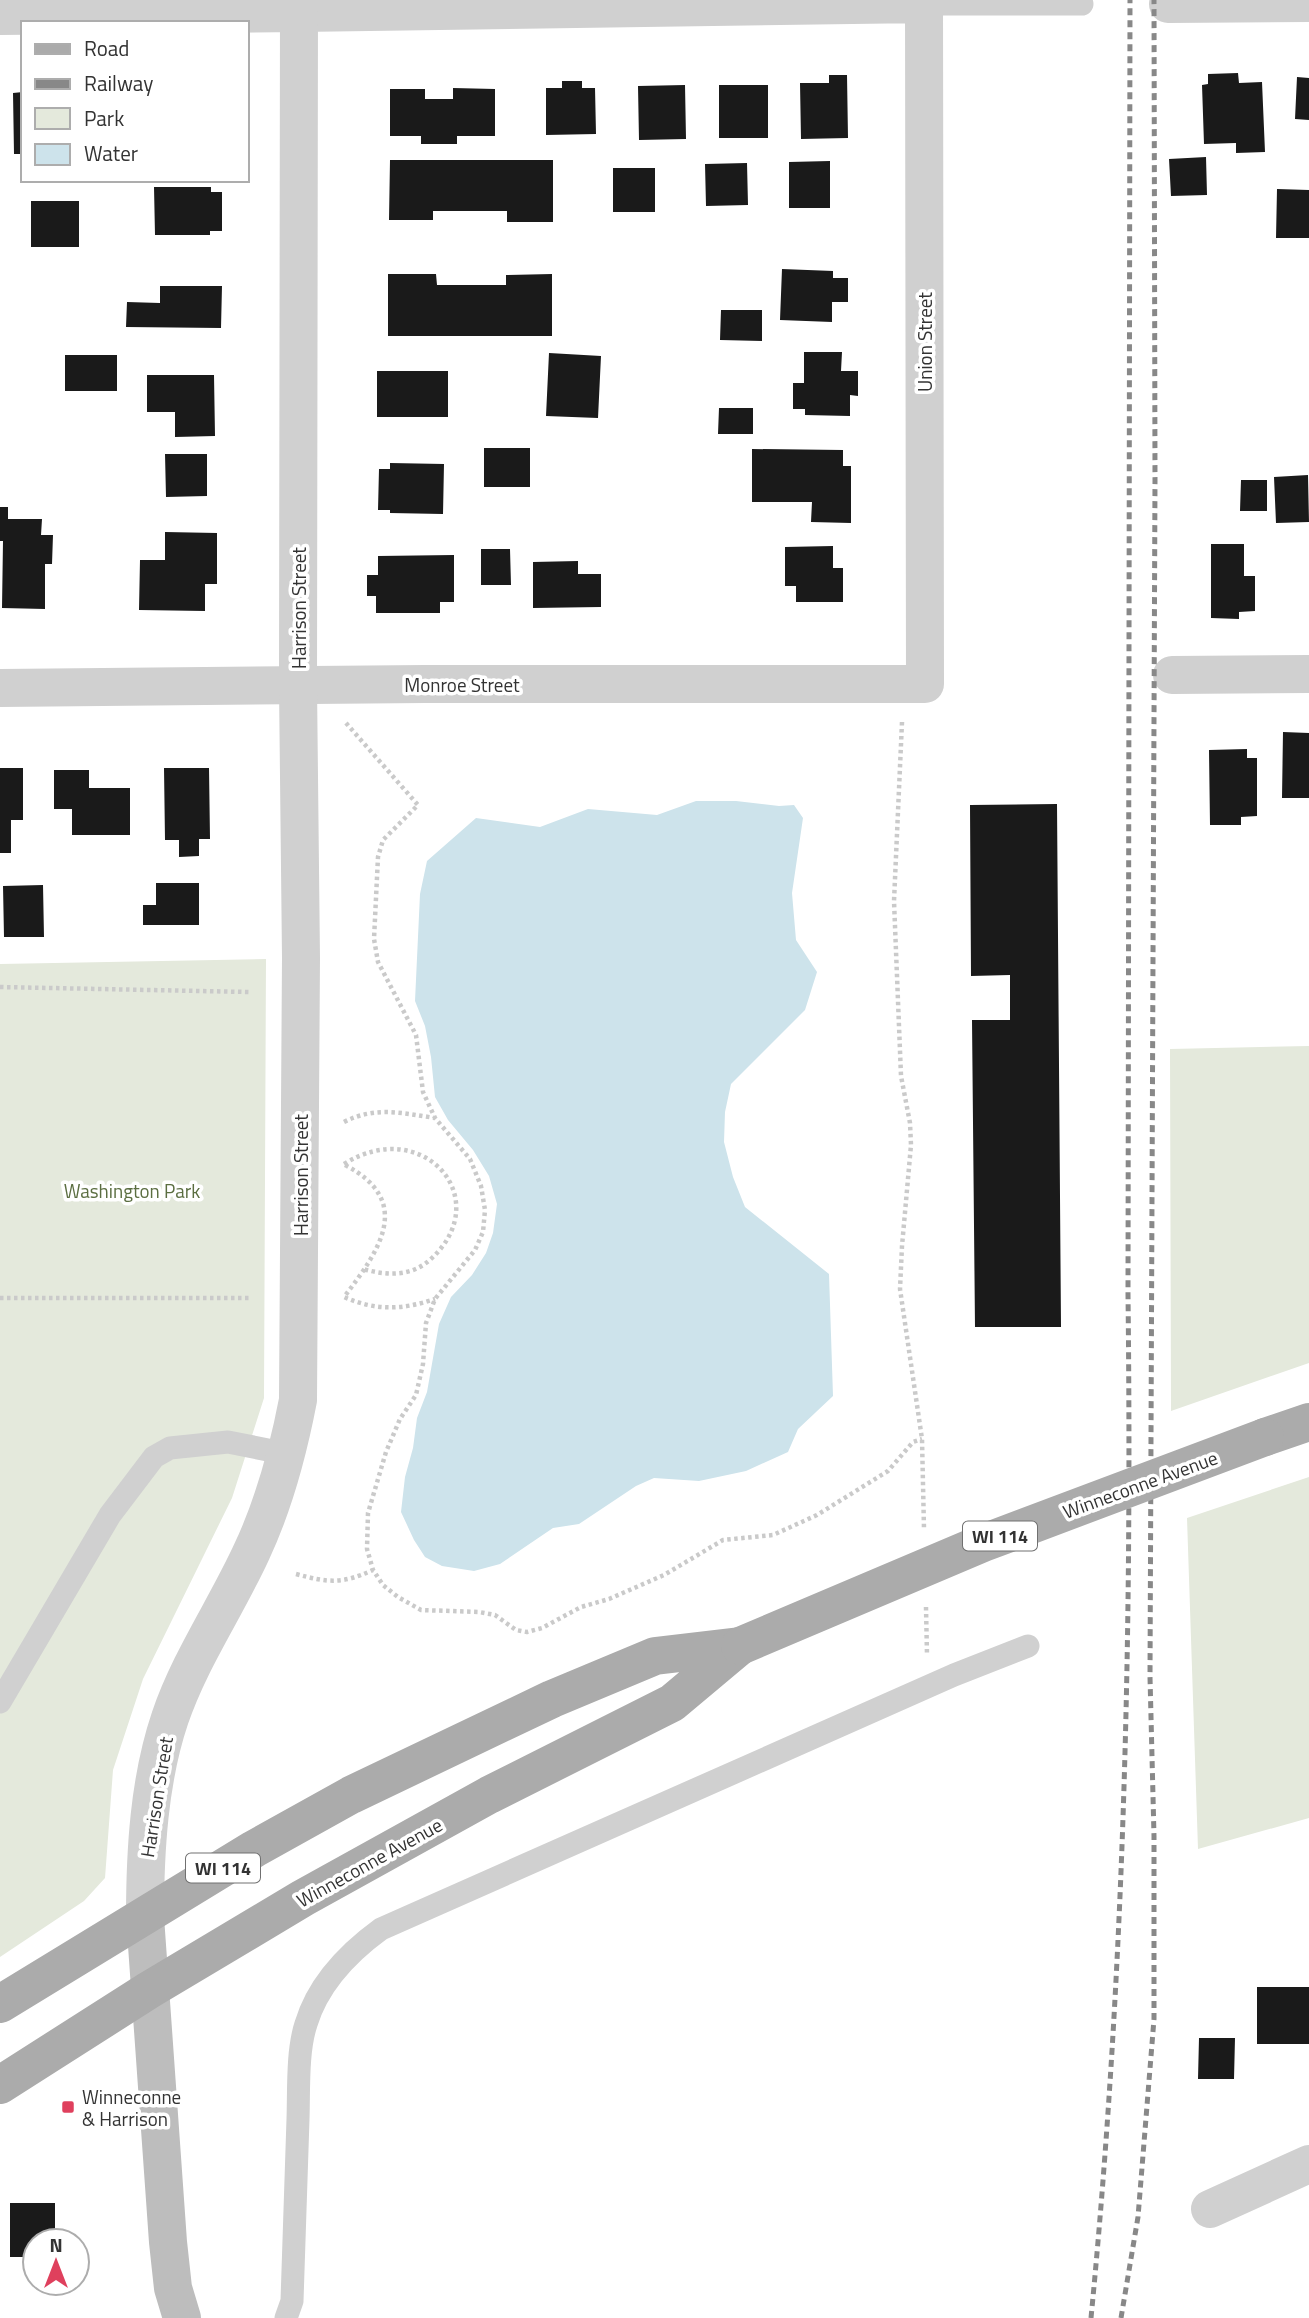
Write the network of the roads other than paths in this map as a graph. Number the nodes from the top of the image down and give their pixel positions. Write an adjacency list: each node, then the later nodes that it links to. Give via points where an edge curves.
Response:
1 (923, 2): 2 (lane); 5 (street); 9 (street, Union Street)
2 (1082, 4)
3 (1168, 4): 4 (street)
4 (1309, 4)
5 (299, 6): 6 (street); 10 (street, Harrison Street)
6 (0, 16)
7 (1309, 674): 8 (street)
8 (1171, 675)
9 (925, 684): 10 (street, Monroe Street)
10 (298, 686): 11 (street, Monroe Street); 13 (street, Harrison Street, via 298,1399)
11 (0, 688)
12 (1309, 1422): 14 (main road, Winneconne Avenue / WI 114, bridge, via 983,1543)
13 (288, 1454): 16 (lane, via 228,1443 170,1448 154,1457 110,1515); 17 (street, Harrison Street, via 252,1552 184,1680 169,1719 147,1849)
14 (740, 1646): 17 (main road, Winneconne Avenue / WI 114, via 654,1656 552,1699 351,1795); 18 (main road, Winneconne Avenue / WI 114, via 672,1703 488,1795)
15 (1028, 1646): 24 (lane, via 381,1929 359,1945 316,2000 305,2026 292,2301)
16 (0, 1702)
17 (145, 1917): 18 (main road, Harrison Street); 19 (main road, Winneconne Avenue / WI 114)
18 (149, 1990): 20 (main road, Winneconne Avenue / WI 114); 23 (main road, Harrison Street, via 168,2242)
19 (0, 2004)
20 (0, 2085)
21 (1309, 2164): 22 (street)
22 (1210, 2209)
23 (182, 2318)
24 (286, 2318)

